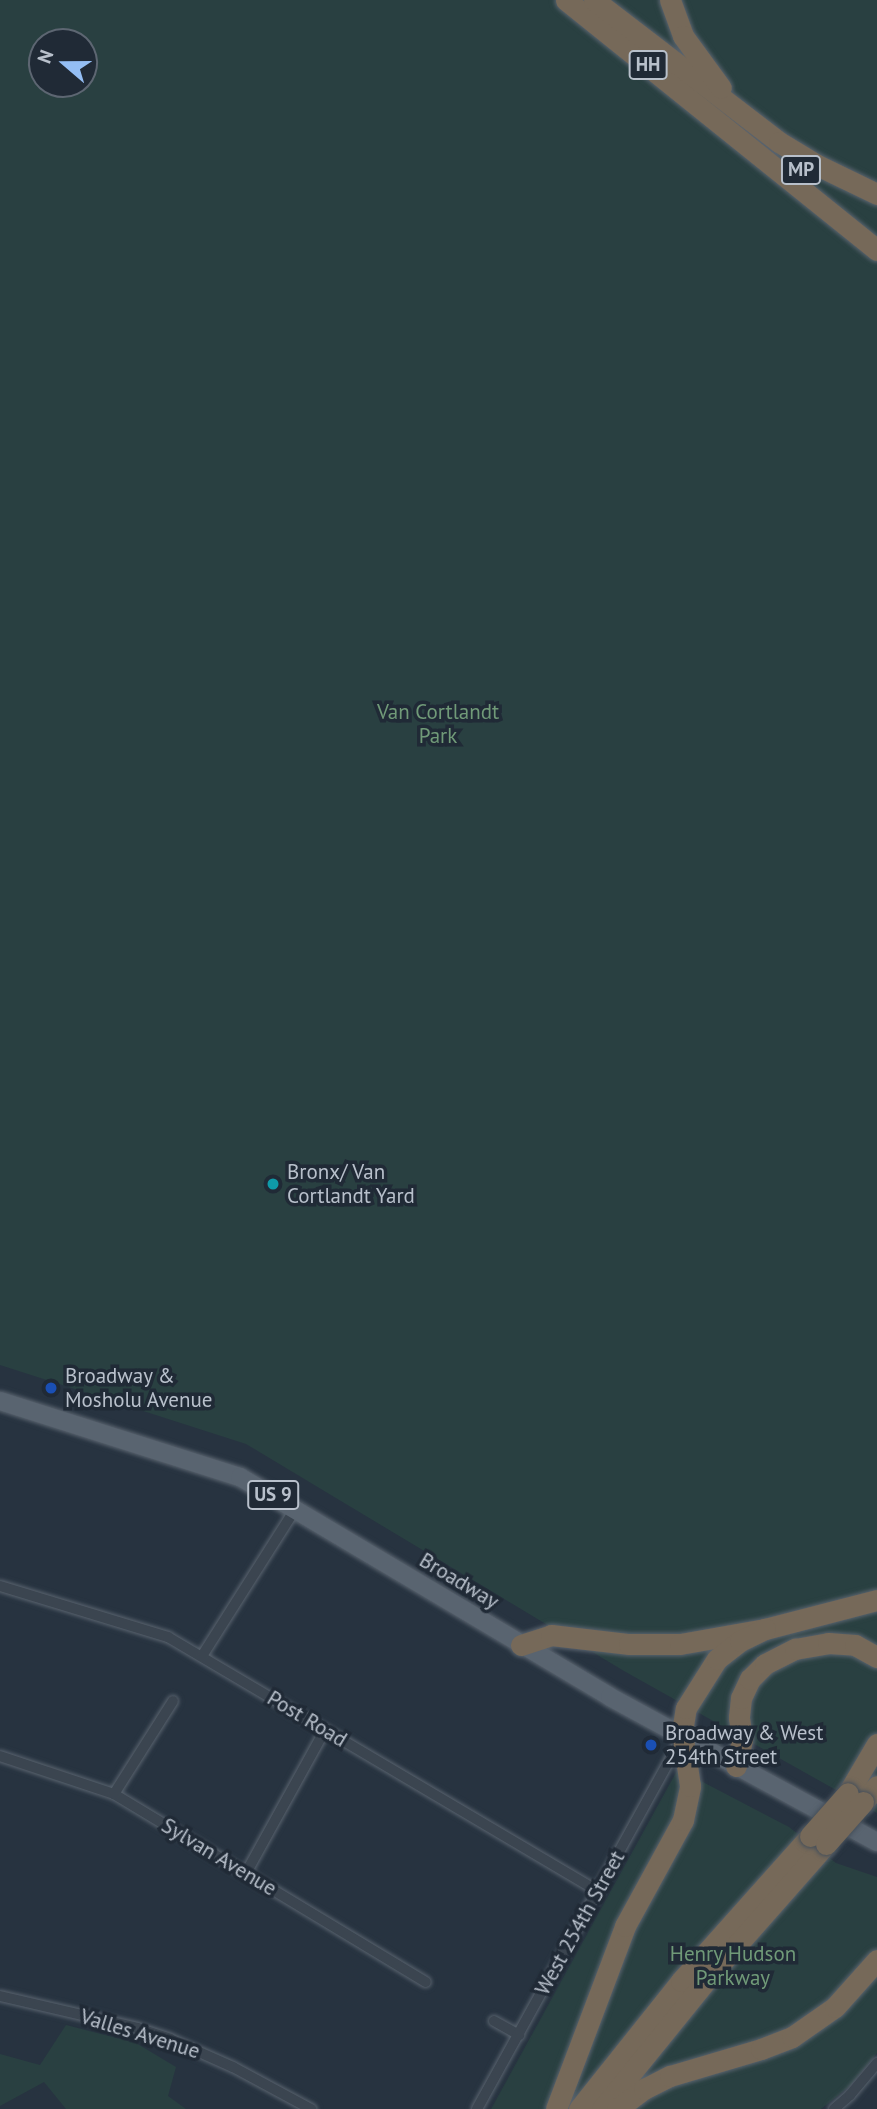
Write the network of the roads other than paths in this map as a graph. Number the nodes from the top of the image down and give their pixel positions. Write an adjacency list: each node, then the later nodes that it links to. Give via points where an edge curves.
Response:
1 (566, 0): 4 (highway, HH)
2 (594, 0): 4 (highway, MP)
3 (670, 0): 4 (highway, via 692,50)
4 (735, 122): 5 (highway, MP); 6 (highway, MP, via 836,188); 7 (highway, HH)
5 (877, 194)
6 (877, 206)
7 (877, 250)
8 (0, 1401): 9 (main road, Broadway / US 9, via 214,1466)
9 (296, 1508): 13 (main road, Broadway / US 9); 14 (street)
10 (0, 1586): 14 (street, Post Road, via 168,1637)
11 (877, 1600): 12 (highway)
12 (765, 1629): 13 (highway, via 680,1644 629,1644 551,1635); 18 (highway, via 740,1641 713,1664 686,1708)
13 (522, 1645): 18 (main road, Broadway / US 9)
14 (202, 1656): 17 (street, Post Road)
15 (877, 1657): 22 (highway, via 855,1645 828,1643 795,1649 765,1664 750,1679 741,1698 742,1739)
16 (173, 1701): 24 (street)
17 (326, 1730): 28 (street); 29 (street, Post Road)
18 (682, 1737): 22 (main road, Broadway / US 9); 29 (street, West 254th Street); 38 (highway, via 690,1786 683,1820 621,1933)
19 (877, 1744): 25 (highway)
20 (0, 1756): 24 (street, Sylvan Avenue)
21 (877, 1760): 25 (highway)
22 (736, 1766): 27 (main road, Broadway / US 9)
23 (877, 1786): 25 (highway)
24 (114, 1794): 28 (street, Sylvan Avenue)
25 (855, 1798): 26 (highway, bridge)
26 (818, 1840): 39 (highway, via 681,1982); 40 (highway)
27 (877, 1842)
28 (246, 1873): 31 (street, Sylvan Avenue)
29 (597, 1891): 34 (street, West 254th Street)
30 (877, 1960): 41 (highway, via 835,2007 792,2036 670,2076)
31 (426, 1982)
32 (0, 1996): 36 (street, Valles Avenue, via 170,2039)
33 (494, 2021): 34 (street)
34 (519, 2035): 37 (street, West 254th Street)
35 (877, 2063): 42 (street)
36 (311, 2109)
37 (477, 2109)
38 (556, 2109)
39 (579, 2109)
40 (602, 2109)
41 (617, 2109)
42 (834, 2109)

